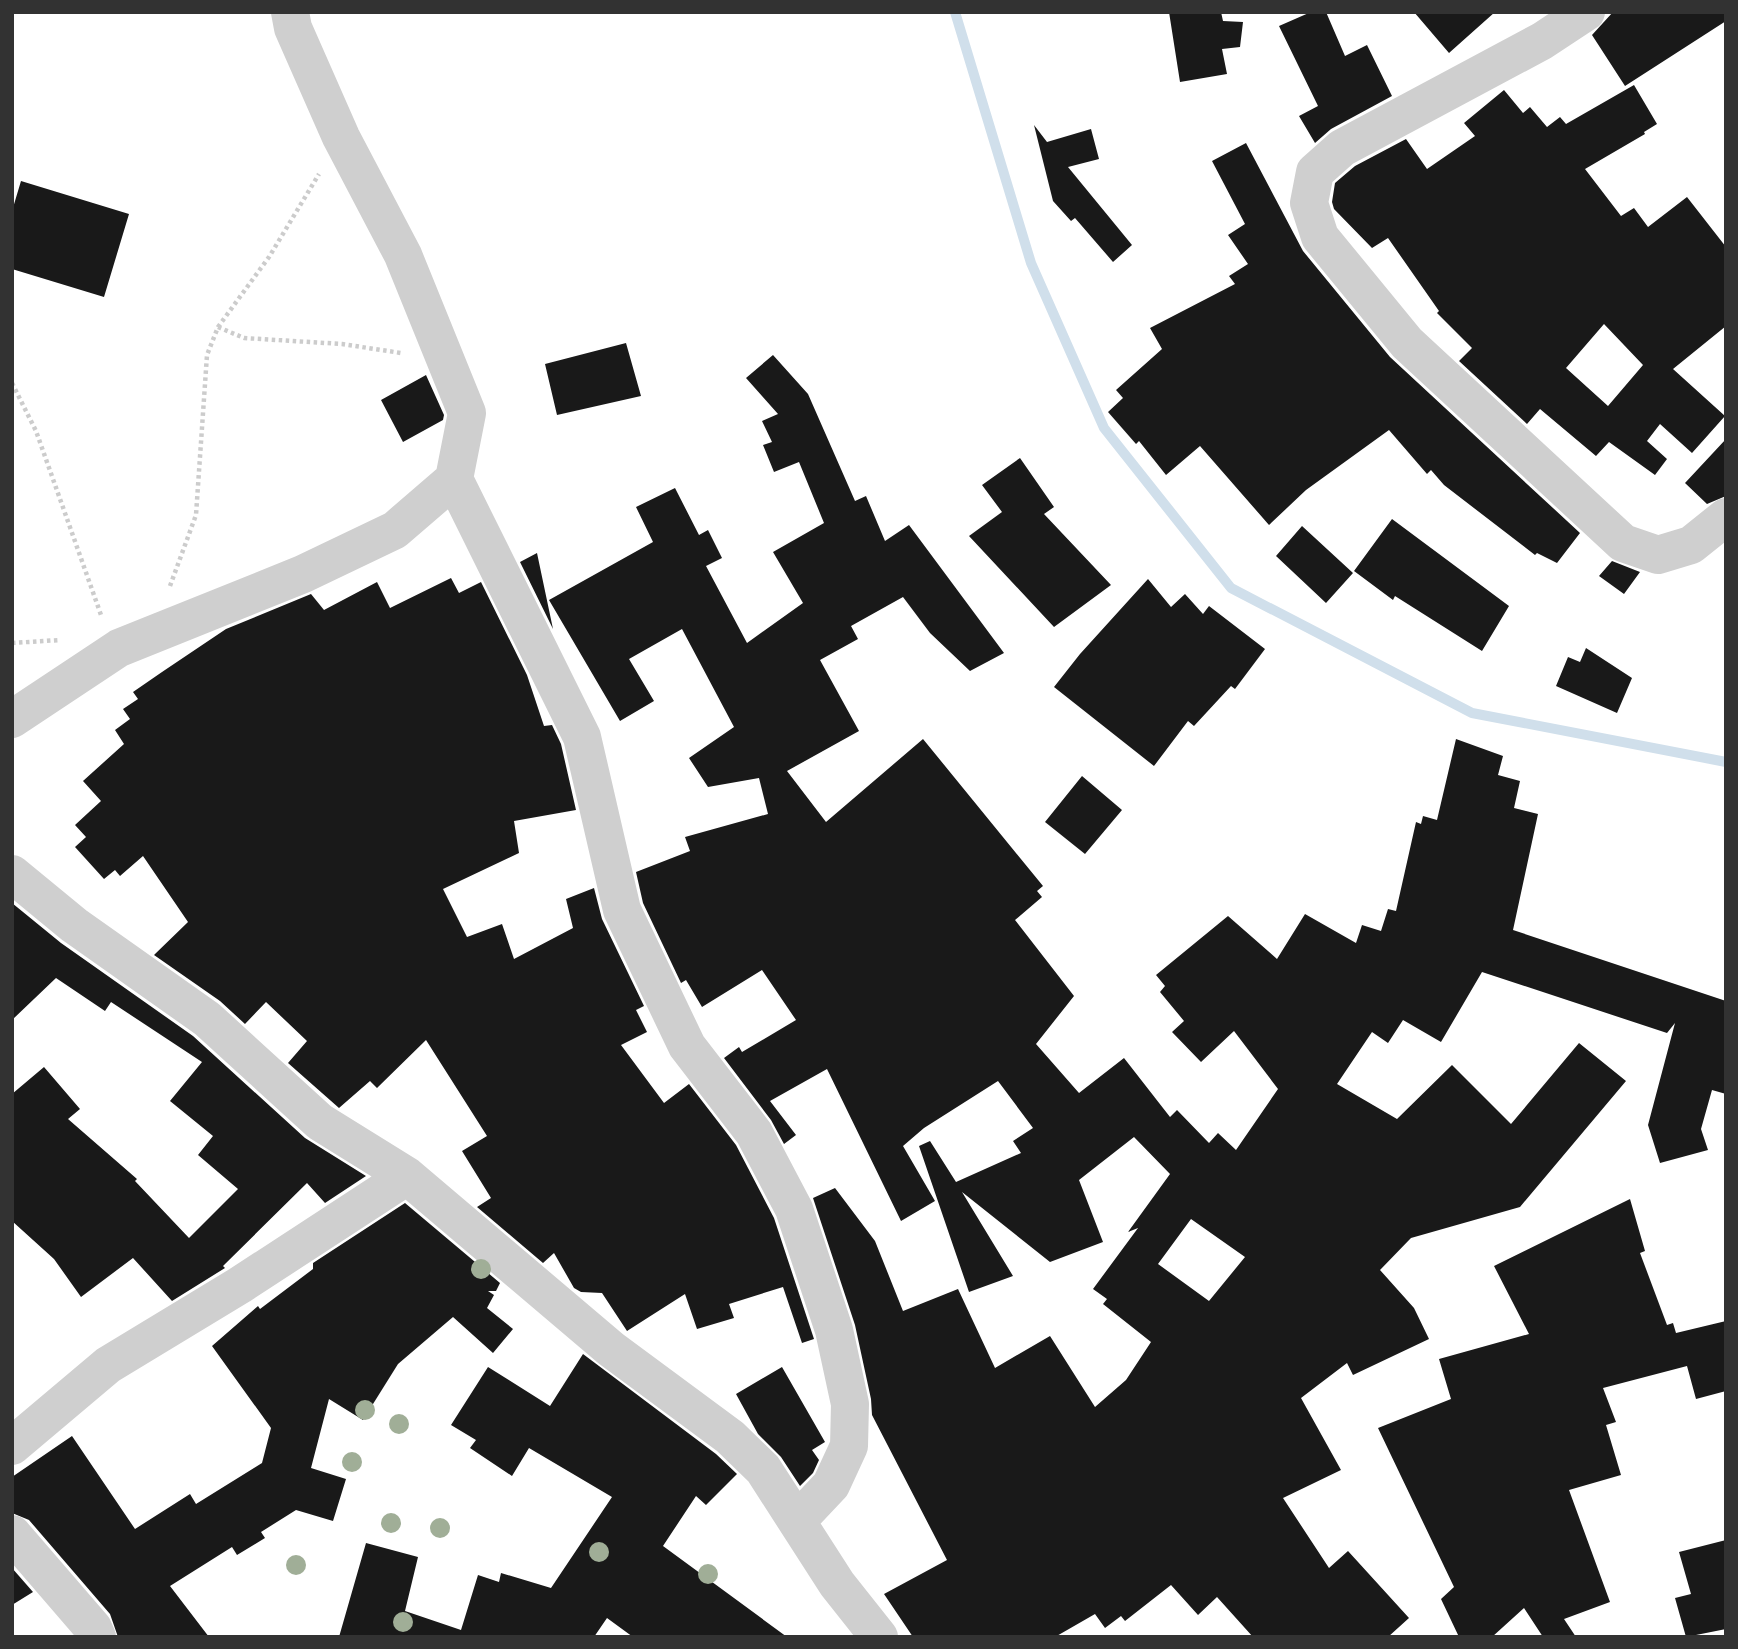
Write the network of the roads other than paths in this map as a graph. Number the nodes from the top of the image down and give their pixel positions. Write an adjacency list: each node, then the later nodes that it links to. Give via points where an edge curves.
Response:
1 (290, 12): 3 (street, via 341,137 403,255 467,413)
2 (1586, 12): 4 (street, via 1542,41 1342,148 1314,172 1309,203 1320,237 1407,343 1623,543 1658,555 1691,545)
3 (454, 479): 5 (street, via 395,530 303,574 119,648); 9 (street, via 582,737 622,910 687,1046 754,1133 794,1209 834,1330 850,1404 849,1446 831,1485)
4 (1726, 517)
5 (12, 719)
6 (12, 874): 7 (street, via 74,925 207,1019 320,1122)
7 (407, 1176): 8 (street, via 108,1365); 9 (street, via 611,1349 730,1437 763,1469)
8 (12, 1446)
9 (797, 1521): 12 (street, via 837,1584)
10 (12, 1534): 11 (street)
11 (97, 1637)
12 (879, 1637)

